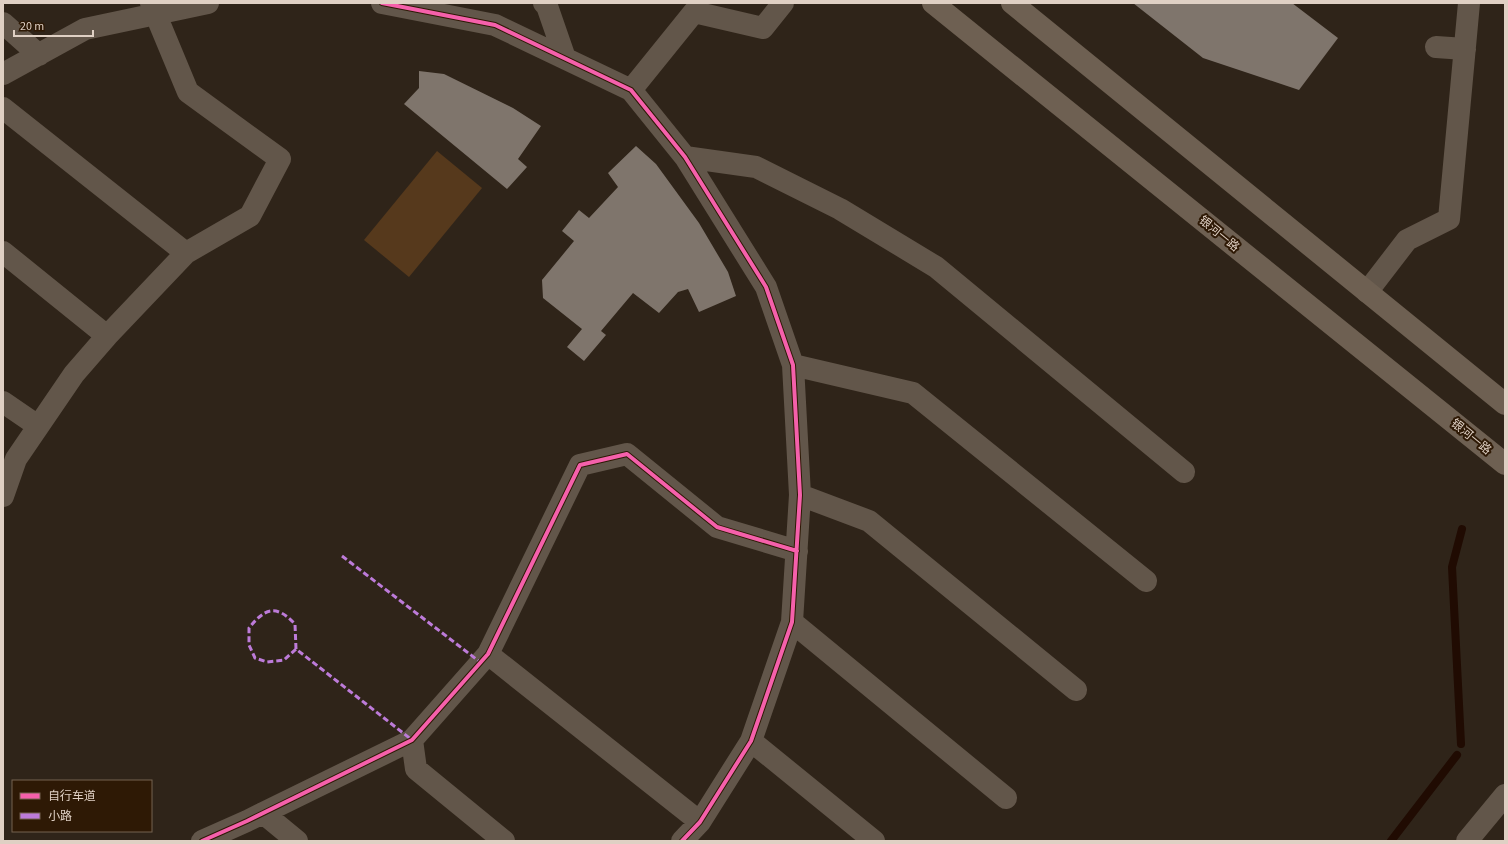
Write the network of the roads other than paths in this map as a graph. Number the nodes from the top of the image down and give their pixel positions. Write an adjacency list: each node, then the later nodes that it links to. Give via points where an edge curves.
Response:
1 (208, 3): 8 (street)
2 (382, 3): 14 (street, via 495,25)
3 (544, 3): 14 (street)
4 (783, 3): 9 (street, via 763,28)
5 (933, 3): 27 (main road, 银河一路)
6 (1469, 3): 12 (street)
7 (1018, 5): 21 (main road)
8 (153, 8): 13 (street, via 84,29); 20 (street, via 188,92 280,159 250,216)
9 (692, 8): 16 (street)
10 (3, 23): 13 (street)
11 (1436, 47): 12 (street)
12 (1465, 49): 21 (street, via 1449,220 1406,240)
13 (38, 55): 15 (street)
14 (565, 58): 16 (street)
15 (3, 74)
16 (631, 90): 18 (street)
17 (3, 108): 20 (street)
18 (685, 157): 23 (street, via 766,287); 28 (street, via 756,167 840,209 936,267)
19 (3, 252): 22 (street)
20 (186, 253): 22 (street)
21 (1367, 292): 25 (main road)
22 (107, 336): 26 (street, via 74,374)
23 (793, 365): 29 (street); 32 (street, via 913,393)
24 (3, 402): 26 (street)
25 (1505, 404)
26 (38, 426): 30 (street, via 16,459)
27 (1505, 464)
28 (1184, 472)
29 (800, 495): 31 (street); 35 (street, via 869,521)
30 (3, 496)
31 (797, 551): 33 (street); 34 (street, via 716,527 627,454 580,465)
32 (1146, 581)
33 (792, 622): 37 (street); 39 (street)
34 (488, 654): 36 (street); 41 (street)
35 (1076, 690)
36 (412, 740): 40 (street); 44 (street, via 416,769)
37 (751, 741): 41 (street); 46 (street)
38 (1505, 795): 47 (street)
39 (1006, 798)
40 (263, 813): 42 (street); 43 (street)
41 (700, 822): 45 (street)
42 (202, 841)
43 (297, 841)
44 (504, 841)
45 (682, 841)
46 (874, 841)
47 (1467, 841)

